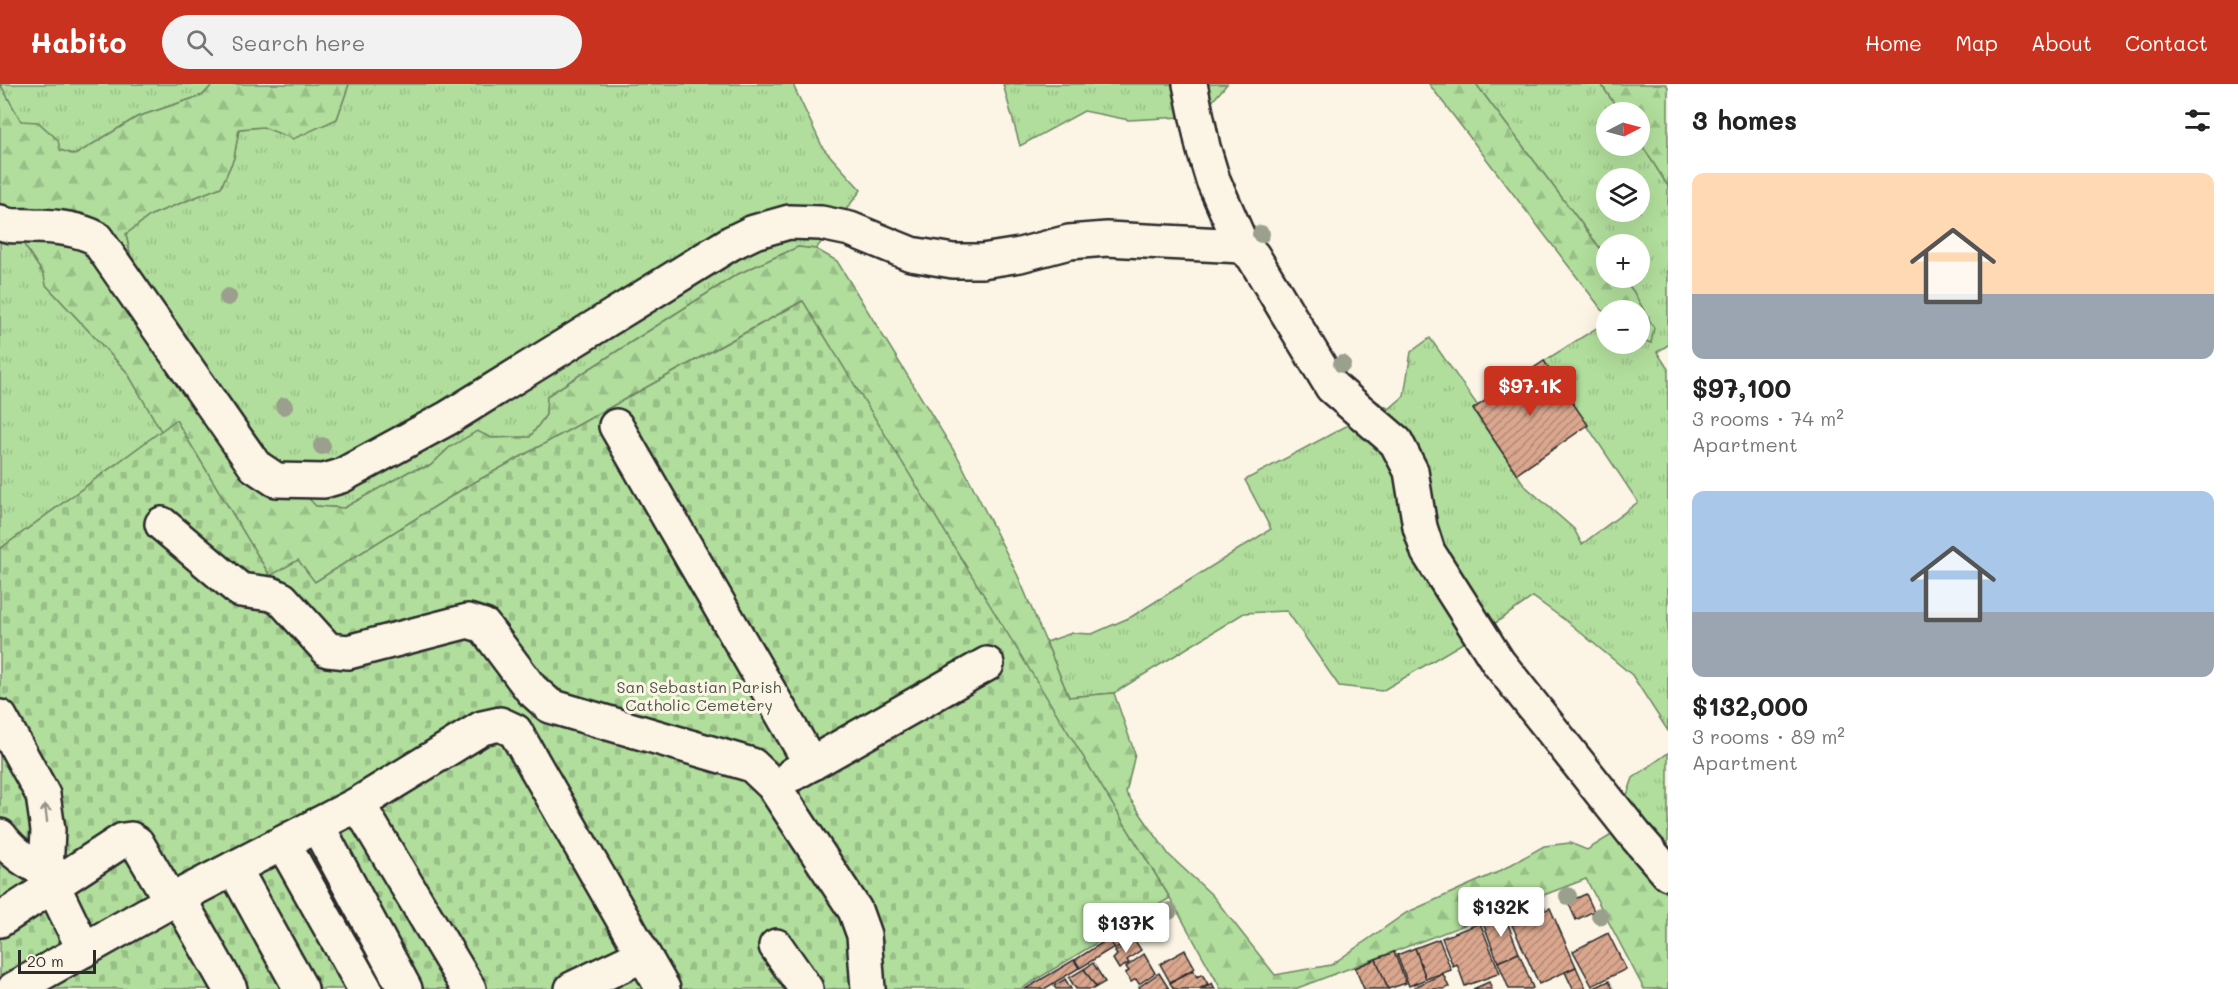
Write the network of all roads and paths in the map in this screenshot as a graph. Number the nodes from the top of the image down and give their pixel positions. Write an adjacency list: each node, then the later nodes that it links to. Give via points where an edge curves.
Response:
1 (1190, 84): 3 (lane, via 1213,180)
2 (0, 222): 3 (lane, via 6,226 81,231 96,238 255,466 276,480 324,482 448,418 731,243 789,222 821,223 911,254 953,261 982,261 1069,242 1107,239)
3 (1242, 246): 15 (lane, via 1253,256 1332,387 1396,442 1410,471 1428,552 1498,662)
4 (616, 426): 8 (lane)
5 (162, 524): 9 (lane, via 240,590 282,599 328,650 348,652 468,621 484,626 531,689 550,706 752,765)
6 (987, 664): 8 (lane)
7 (0, 717): 16 (lane, one-way to 7, via 43,795)
8 (811, 764): 9 (lane)
9 (773, 785): 31 (lane, via 855,910 864,935)
10 (358, 804): 11 (lane); 21 (lane, via 482,728 500,724 515,731); 27 (lane)
11 (317, 825): 13 (lane); 26 (lane)
12 (0, 836): 16 (lane, via 9,848)
13 (283, 843): 14 (lane); 25 (lane)
14 (234, 868): 17 (lane); 24 (lane)
15 (1668, 873)
16 (50, 878): 17 (lane, via 131,839); 18 (lane); 20 (lane)
17 (175, 899): 20 (lane); 23 (lane)
18 (0, 920)
19 (776, 946): 30 (lane)
20 (84, 950): 22 (lane)
21 (643, 955): 28 (lane); 29 (lane)
22 (14, 989)
23 (230, 989)
24 (301, 989)
25 (365, 989)
26 (405, 989)
27 (469, 989)
28 (572, 989)
29 (663, 989)
30 (806, 989)
31 (868, 989)

